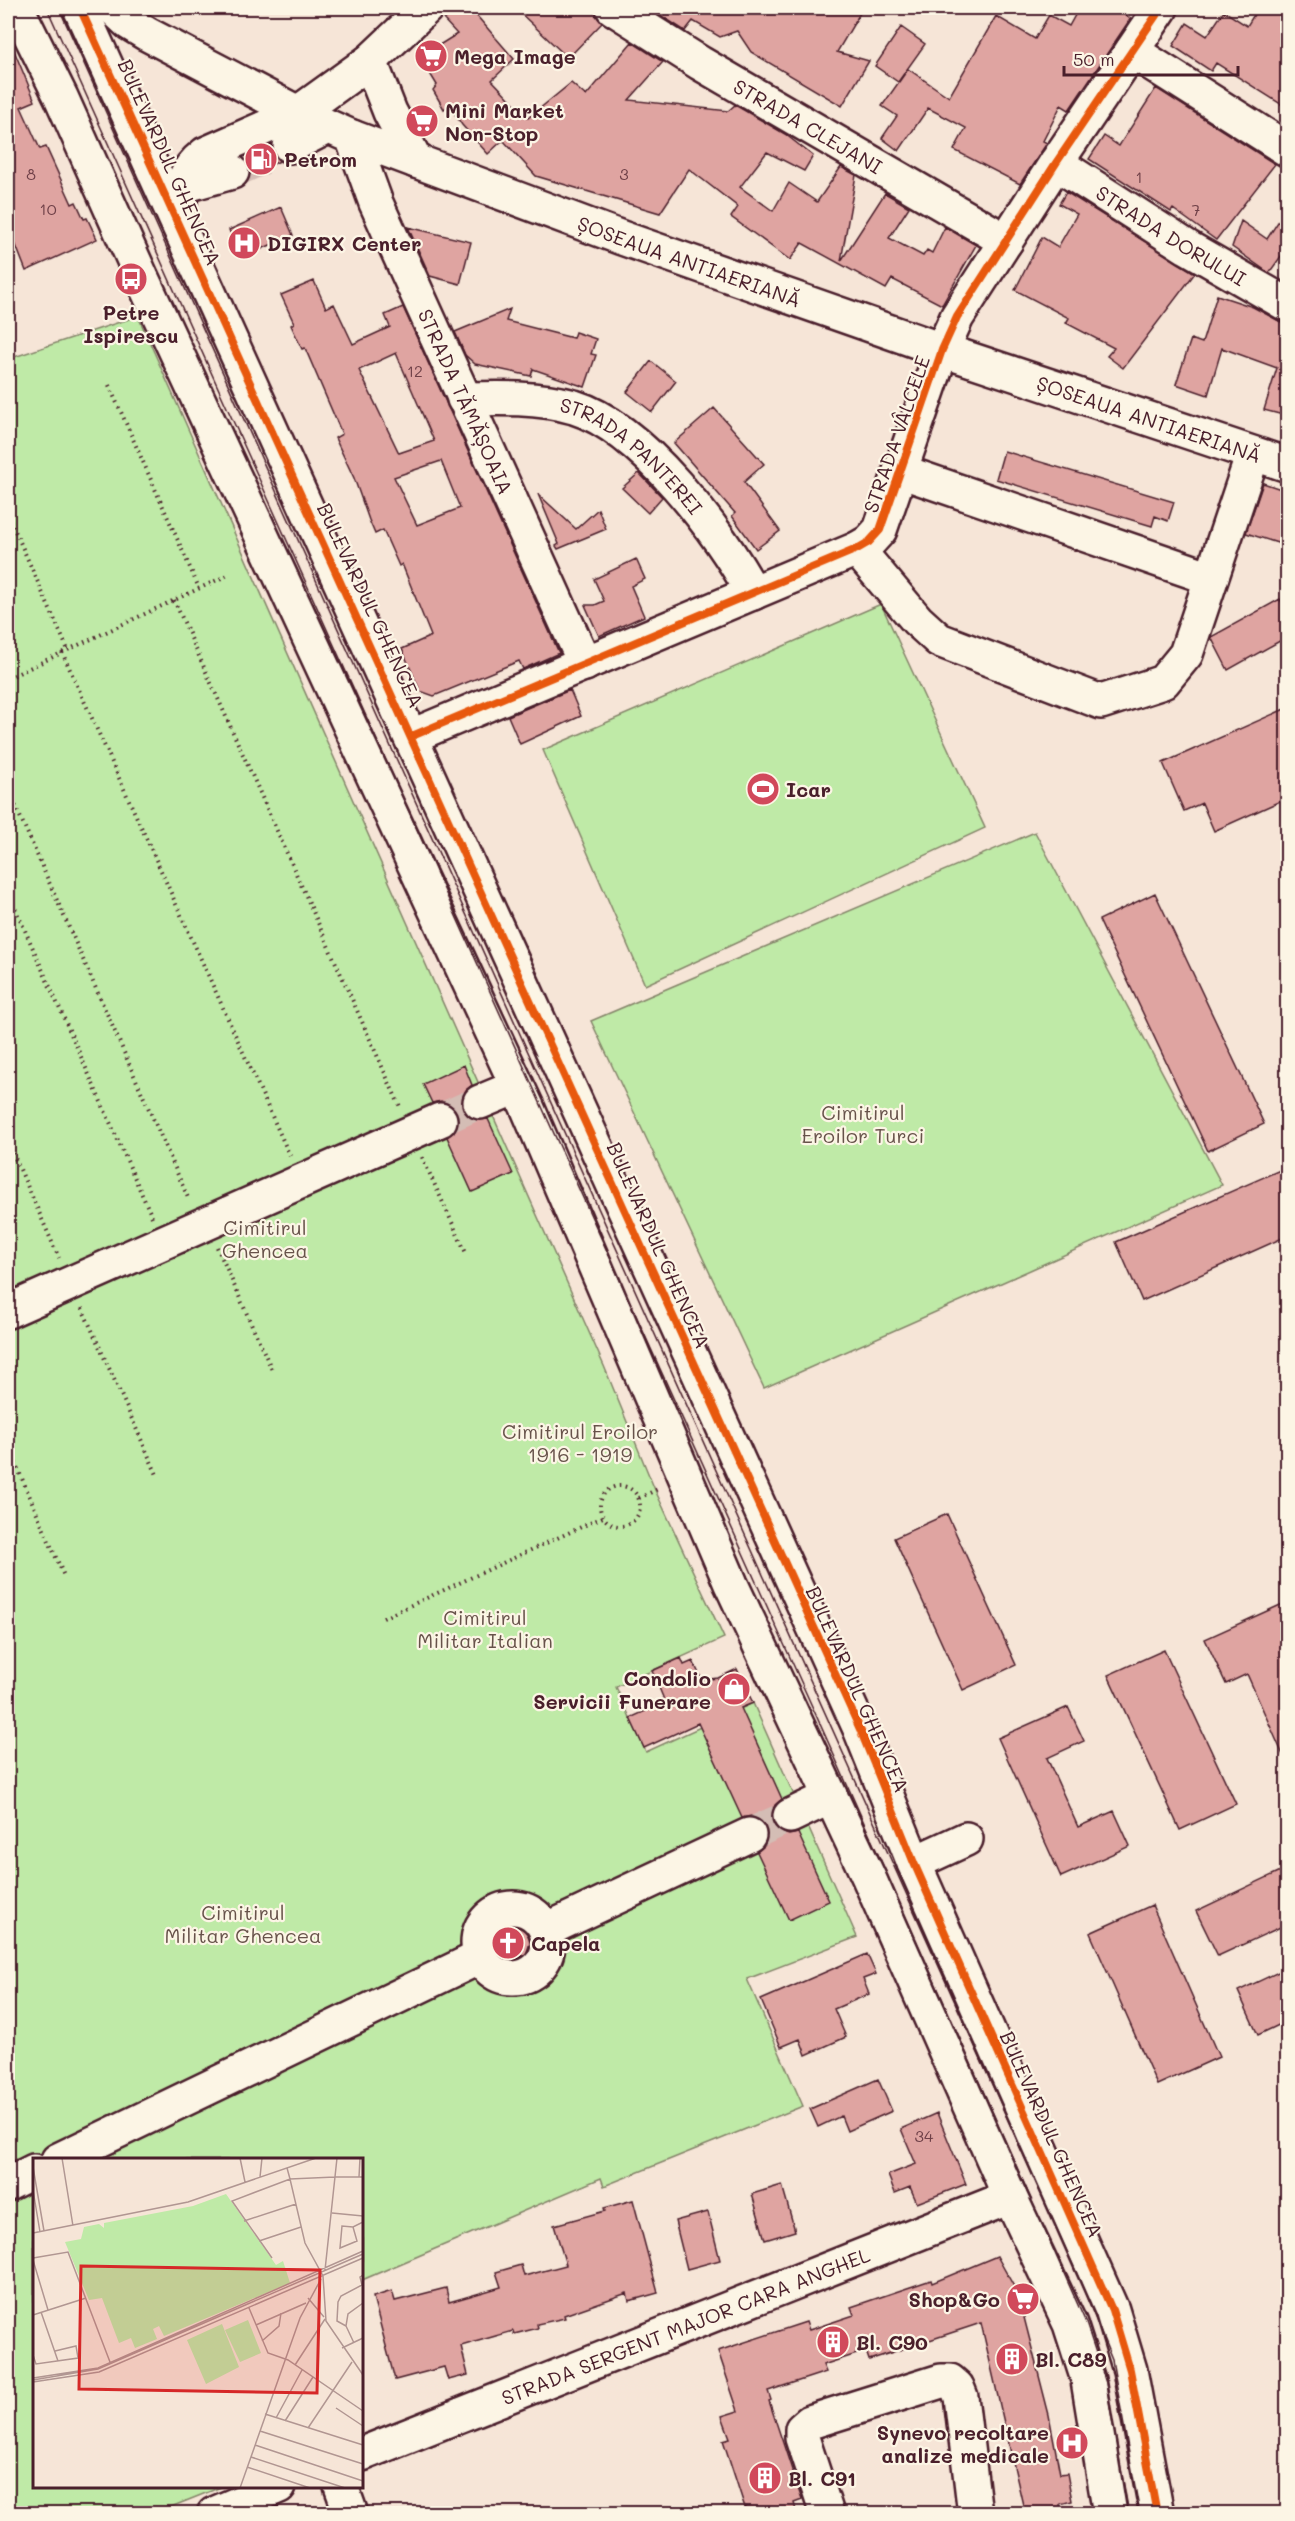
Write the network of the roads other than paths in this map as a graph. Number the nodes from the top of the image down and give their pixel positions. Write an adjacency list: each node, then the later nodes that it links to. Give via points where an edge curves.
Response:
1 (80, 8): 17 (main road, BULEVARDUL GHENCEA)
2 (113, 8): 9 (main road, ȘOSEAUA ANTIAERIANĂ, via 147,34)
3 (426, 8): 8 (main road)
4 (613, 8): 18 (main road, STRADA CLEJANI)
5 (1161, 8): 7 (main road, STRADA VÂLCELE)
6 (16, 11): 31 (main road, via 61,97)
7 (1132, 51): 12 (main road); 14 (main road, STRADA VÂLCELE)
8 (370, 61): 9 (main road); 13 (main road, via 390,112)
9 (298, 113): 10 (main road, ȘOSEAUA ANTIAERIANĂ); 16 (main road, via 204,154 185,175)
10 (339, 132): 11 (main road); 13 (main road, ȘOSEAUA ANTIAERIANĂ); 21 (main road, STRADA TĂMĂȘOAIA, via 376,203)
11 (290, 146)
12 (1287, 150)
13 (416, 161): 20 (main road, ȘOSEAUA ANTIAERIANĂ, via 621,238)
14 (1056, 163): 18 (main road, STRADA VÂLCELE); 19 (main road, STRADA DORULUI)
15 (232, 172): 16 (main road)
16 (182, 186): 17 (main road)
17 (178, 222): 29 (main road, BULEVARDUL GHENCEA)
18 (1006, 241): 20 (main road, STRADA VÂLCELE, via 957,317)
19 (1287, 305)
20 (942, 350): 22 (main road, ȘOSEAUA ANTIAERIANĂ); 24 (main road, STRADA VÂLCELE)
21 (464, 399): 27 (main road, STRADA PANTEREI, via 512,398 552,403 599,419 660,467 702,517); 28 (main road, STRADA TĂMĂȘOAIA)
22 (1253, 454): 23 (main road, ȘOSEAUA ANTIAERIANĂ); 26 (main road)
23 (1287, 465)
24 (900, 471): 25 (main road, STRADA VÂLCELE, via 880,530); 26 (main road)
25 (857, 549): 26 (main road, via 939,640 1101,702 1163,682 1186,654); 27 (main road, STRADA VÂLCELE)
26 (1211, 578)
27 (753, 593): 28 (main road, STRADA VÂLCELE)
28 (585, 664): 29 (main road, STRADA VÂLCELE)
29 (412, 736): 30 (main road, BULEVARDUL GHENCEA)
30 (560, 1066): 31 (main road); 35 (main road, BULEVARDUL GHENCEA)
31 (516, 1087): 32 (main road); 36 (main road, via 731,1584)
32 (480, 1102)
33 (426, 1127): 34 (main road)
34 (8, 1311)
35 (878, 1775): 36 (main road); 40 (main road, BULEVARDUL GHENCEA)
36 (830, 1797): 37 (main road); 46 (main road)
37 (790, 1816)
38 (750, 1835): 41 (main road)
39 (966, 1839): 40 (main road)
40 (915, 1863): 47 (main road, BULEVARDUL GHENCEA, via 1112,2310)
41 (546, 1930): 42 (main road, via 546,1954 541,1965 526,1975 497,1975); 42 (main road, via 534,1915 505,1908 493,1913 478,1933)
42 (480, 1957): 43 (main road)
43 (62, 2158)
44 (33, 2172): 45 (main road)
45 (8, 2184)
46 (1010, 2197): 48 (main road, via 1070,2324); 49 (main road, STRADA SERGENT MAJOR CARA ANGHEL)
47 (1126, 2357): 48 (main road); 57 (main road, BULEVARDUL GHENCEA)
48 (1084, 2367): 56 (main road)
49 (363, 2454)
50 (277, 2488): 52 (main road)
51 (341, 2488): 53 (main road)
52 (214, 2514)
53 (351, 2514)
54 (826, 2514): 55 (main road, via 802,2429 810,2422 941,2381 950,2381 962,2397)
55 (975, 2514)
56 (1110, 2514)
57 (1157, 2514)

